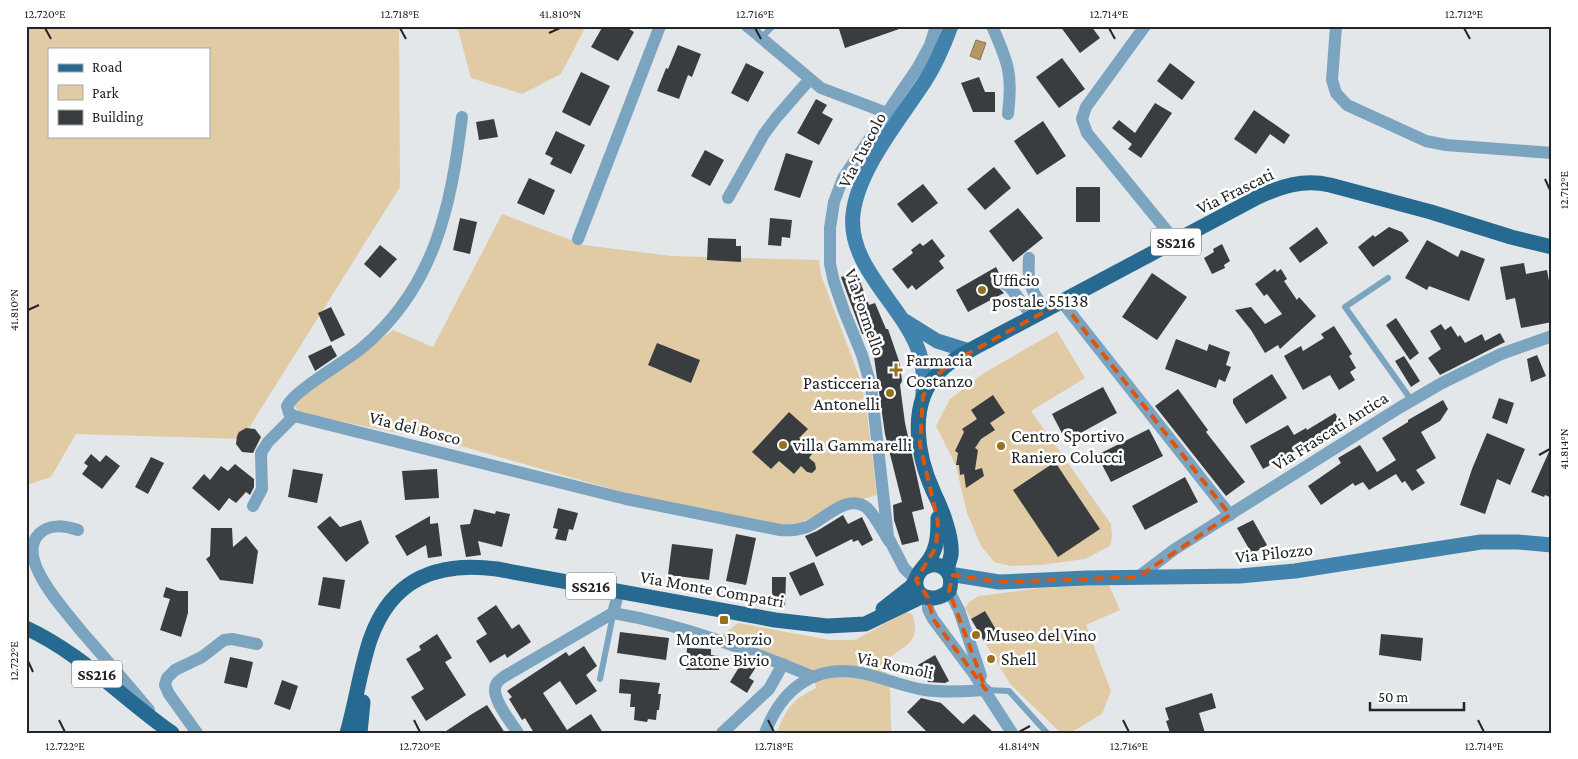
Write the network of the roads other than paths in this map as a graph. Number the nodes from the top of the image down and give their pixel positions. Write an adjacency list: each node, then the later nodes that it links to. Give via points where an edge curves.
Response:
1 (660, 26): 16 (street)
2 (747, 26): 9 (street)
3 (773, 26): 9 (lane)
4 (951, 26): 24 (main road, Via Tuscolo, via 932,70 872,164 853,215 856,240 867,267)
5 (992, 26): 12 (street, via 1010,73)
6 (1145, 26): 17 (street, via 1086,107 1082,119 1087,133)
7 (1336, 26): 14 (street, via 1332,80 1336,93 1347,105 1426,141)
8 (934, 29): 11 (street, Via Formello, via 918,67)
9 (761, 38): 10 (street)
10 (809, 80): 11 (street, via 831,93); 15 (street, via 764,134)
11 (887, 112): 34 (street, Via Formello, via 843,178 834,202 829,241 834,282 871,386)
12 (1008, 114)
13 (462, 116): 29 (street, via 446,210 423,272 380,331 290,401 288,411)
14 (1552, 153)
15 (728, 198)
16 (578, 239)
17 (1176, 242): 18 (main road, Via Frascati / SS216, via 1270,191 1292,184 1315,182); 22 (main road, Via Frascati / SS216)
18 (1552, 247)
19 (1029, 258): 23 (street, via 1030,284)
20 (1388, 278): 28 (lane, via 1345,307)
21 (1005, 284): 23 (street)
22 (1062, 302): 23 (main road, Via Frascati / SS216); 32 (street)
23 (1039, 314): 26 (main road, Via Frascati / SS216)
24 (904, 320): 26 (main road, via 936,340); 27 (main road, via 922,362)
25 (1552, 336): 28 (street, Via Frascati Antica, via 1491,358)
26 (969, 351): 27 (main road, Via Frascati / SS216, via 940,371)
27 (923, 396): 30 (main road, Via Frascati / SS216, via 919,417 920,445)
28 (1412, 401): 32 (street, Via Frascati Antica)
29 (294, 416): 31 (street, via 261,453 262,488); 34 (street, Via del Bosco, via 617,497 780,530 793,531 809,526 835,509 859,504 875,519)
30 (934, 492): 36 (main road, Via Frascati / SS216, via 938,539 931,558); 38 (main road, Via Frascati / SS216, via 949,537)
31 (254, 506)
32 (1230, 515): 37 (street, Via Frascati Antica, via 1175,549)
33 (78, 530): 50 (street, via 58,526 38,535 32,554 39,573 58,602)
34 (888, 539): 36 (street, Via del Bosco, via 908,573)
35 (1552, 545): 37 (main road, Via Pilozzo, via 1481,542 1273,574)
36 (918, 575): 38 (main road, via 931,565 937,565); 40 (main road, via 917,589); 42 (main road, SS216, via 911,587 892,603)
37 (1138, 577): 38 (main road, Via Pilozzo, via 998,582)
38 (949, 580): 40 (main road, via 938,598); 49 (street)
39 (619, 591): 41 (street); 42 (main road, Via Monte Compatri / SS216, via 790,622); 45 (main road, Via Monte Compatri / SS216, via 491,568 441,569 412,582 392,598 377,622)
40 (926, 597): 42 (main road, Via Monte Compatri / SS216, via 877,620); 49 (street, via 933,619)
41 (613, 613): 46 (street, via 685,629); 48 (lane); 54 (street, via 505,676 495,686 496,699)
42 (853, 626)
43 (26, 628): 50 (main road, SS216, via 79,660)
44 (257, 644): 51 (street, via 224,640 167,678 165,685 169,694)
45 (367, 648): 52 (main road, Via Monte Compatri / SS216); 53 (main road, Via Monte Compatri)
46 (783, 664): 47 (street); 55 (street, via 769,689)
47 (814, 677): 49 (street, Via Romoli, via 849,672 924,690); 56 (street, Via Romoli, via 797,685 784,698)
48 (600, 678)
49 (986, 690): 57 (street); 58 (lane, via 1009,691)
50 (166, 731)
51 (197, 733)
52 (347, 733)
53 (360, 733)
54 (518, 733)
55 (722, 733)
56 (765, 733)
57 (1012, 733)
58 (1047, 733)

